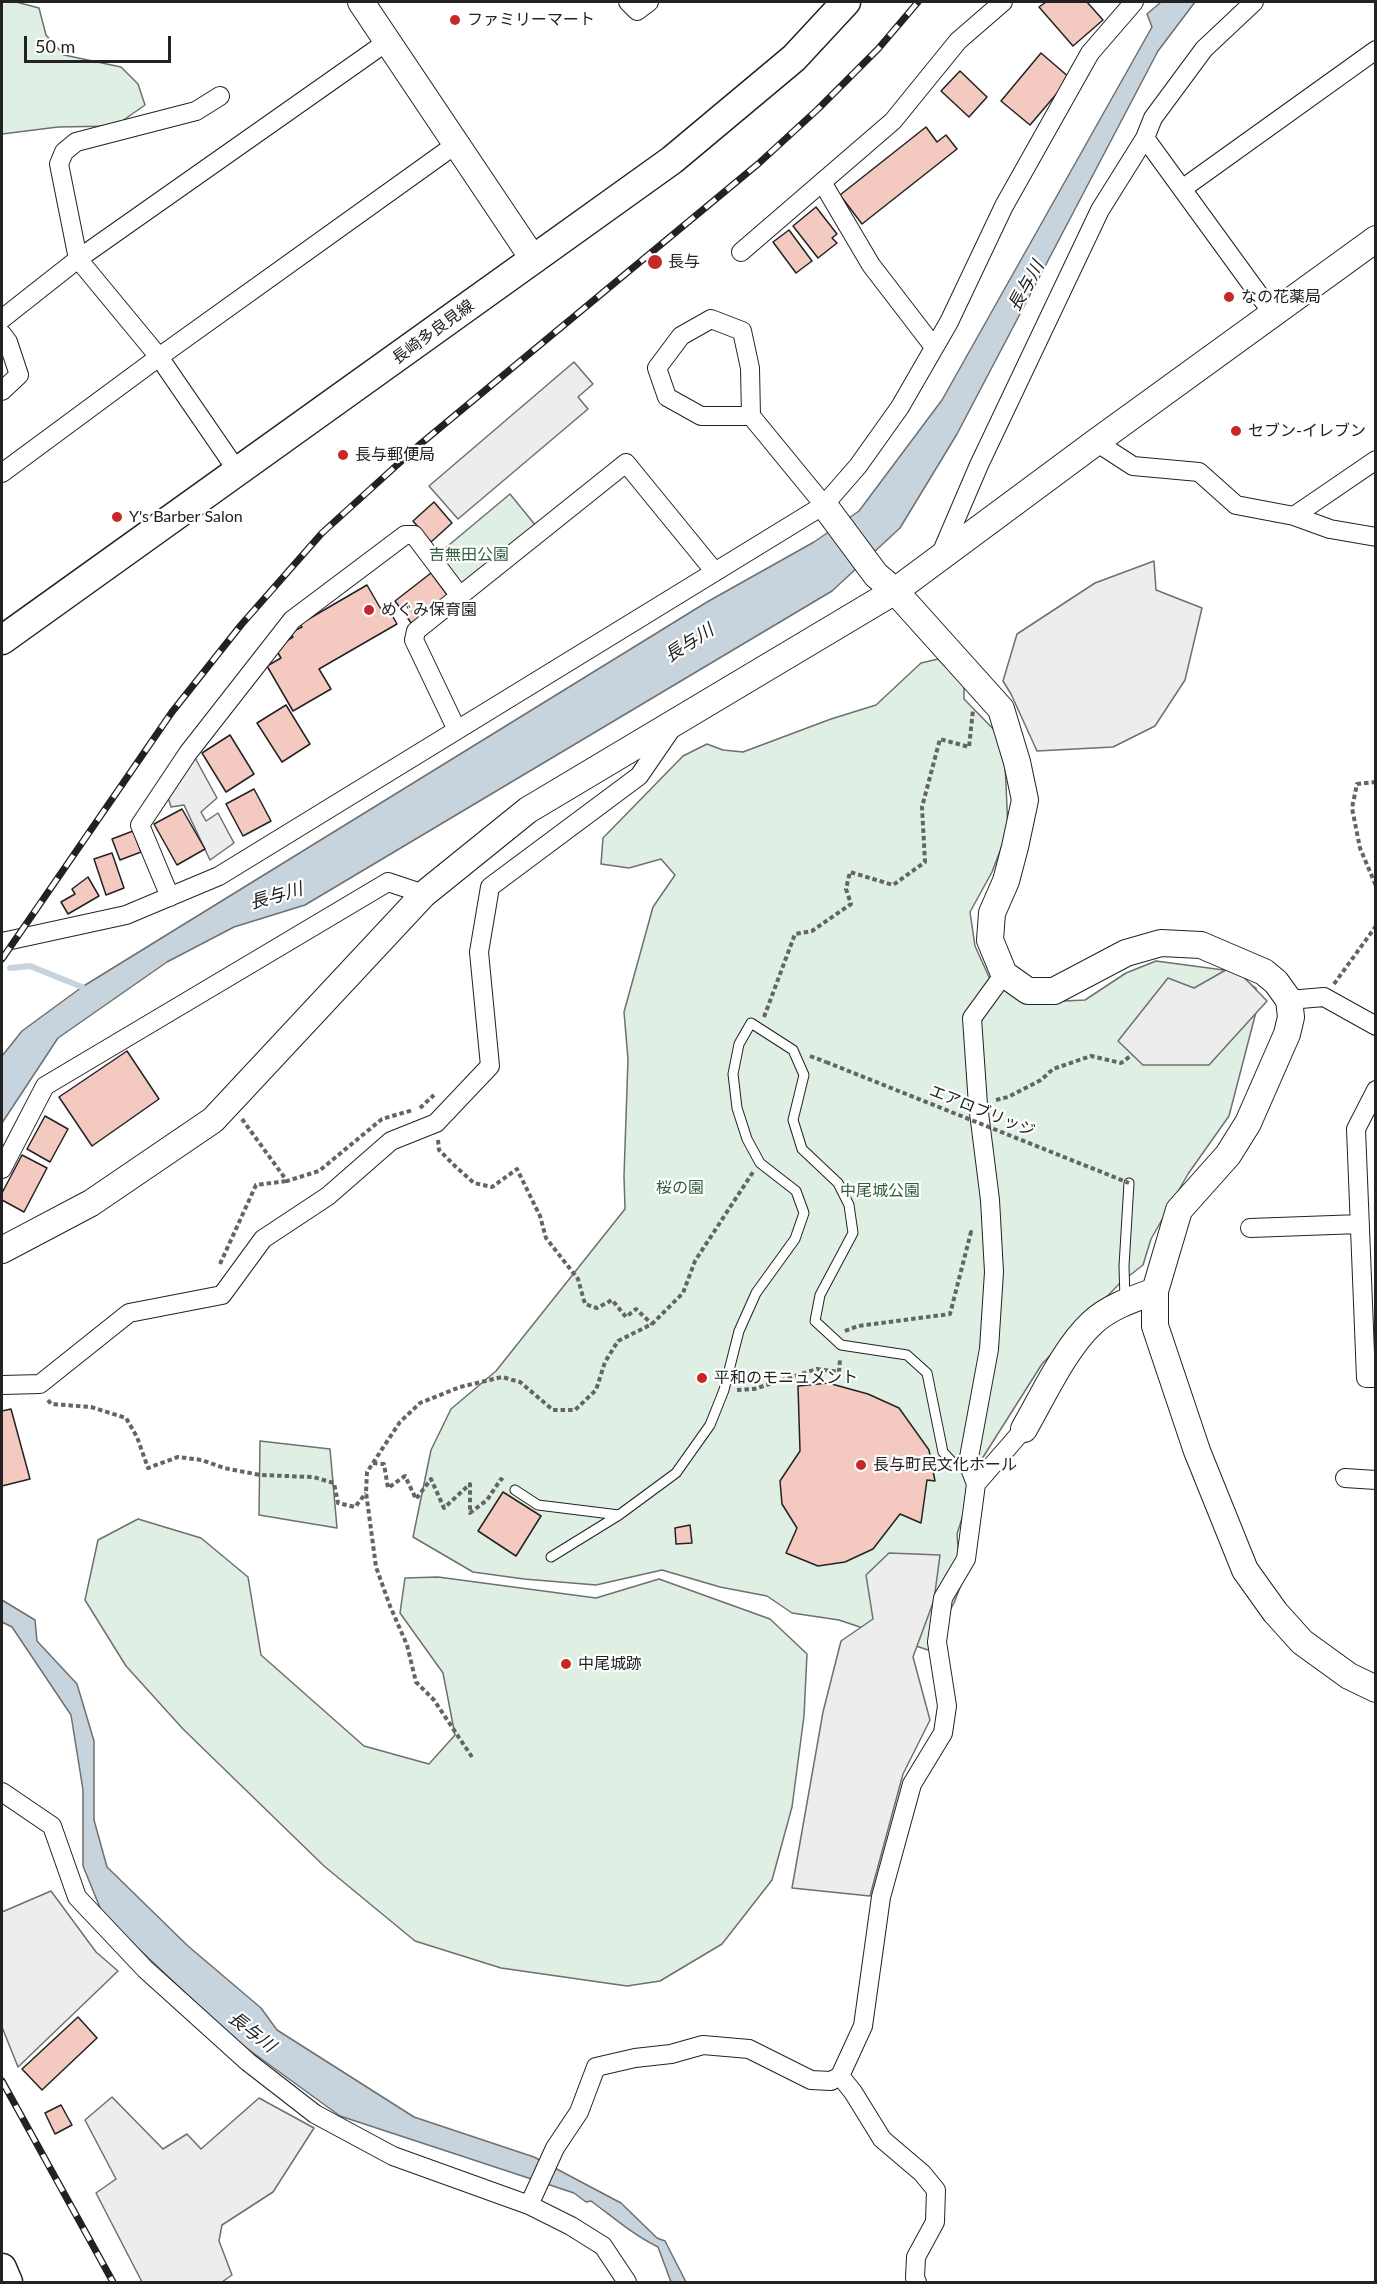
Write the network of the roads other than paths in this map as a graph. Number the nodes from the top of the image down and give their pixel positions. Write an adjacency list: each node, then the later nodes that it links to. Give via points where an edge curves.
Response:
1 (361, 2): 8 (street)
2 (628, 2): 3 (street, via 637,11)
3 (649, 2)
4 (846, 2): 18 (main road, 長崎多良見線, via 794,58 681,153)
5 (1003, 2): 13 (street, via 958,41 893,121)
6 (1134, 2): 22 (street, via 1090,53 1004,206)
7 (1254, 2): 11 (street, via 1204,49 1153,118)
8 (388, 41): 12 (street); 17 (street)
9 (1376, 50): 14 (street)
10 (220, 96): 17 (street, via 196,111 76,142 64,152 59,164)
11 (1145, 138): 14 (street); 33 (street, via 1100,210)
12 (455, 145): 18 (street); 23 (street)
13 (822, 182): 16 (street); 22 (street, via 871,265)
14 (1182, 189): 19 (street)
15 (1376, 239): 19 (street)
16 (741, 252)
17 (78, 259): 20 (street); 23 (street)
18 (534, 260): 28 (main road, 長崎多良見線)
19 (1273, 314): 26 (street)
20 (2, 319)
21 (2, 334): 24 (street, via 19,375)
22 (934, 347): 30 (street, via 900,407)
23 (159, 357): 28 (street); 29 (street)
24 (2, 391)
25 (751, 416): 25 (street, via 750,368 742,331 711,319 681,336 657,368 667,397 701,416); 30 (street)
26 (1096, 442): 31 (street, via 1133,466 1199,472 1236,505); 33 (street)
27 (1376, 460): 31 (street)
28 (238, 472): 37 (main road, 長崎多良見線)
29 (2, 473)
30 (824, 505): 34 (street); 35 (street)
31 (1294, 516): 32 (street, via 1330,529)
32 (1376, 537)
33 (939, 558): 35 (street)
34 (715, 572): 36 (street, via 626,463); 39 (street)
35 (885, 583): 38 (street); 43 (street, via 1001,709 1025,800 1008,873 992,913 990,940)
36 (460, 596): 39 (street, via 416,631 414,640); 41 (street, via 414,535 405,535 292,620 188,753 140,825)
37 (2, 640)
38 (676, 722): 40 (street, via 528,810); 55 (street, via 639,776 490,887 478,952 490,1066 436,1123 391,1141 328,1196 263,1239 222,1295 129,1313 40,1384)
39 (457, 730): 41 (street, via 219,876)
40 (424, 894): 47 (street, via 388,882 45,1086); 51 (street, via 213,1120 91,1203)
41 (170, 897): 42 (street, via 126,915)
42 (2, 942)
43 (1004, 974): 44 (street, via 1028,991 1054,991 1126,954 1161,943 1201,945 1264,972); 57 (street, via 972,1018 994,1272 989,1349)
44 (1289, 1000): 45 (street, via 1324,997); 52 (street, via 1287,1034 1248,1123 1228,1155 1179,1210)
45 (1376, 1026)
46 (1376, 1090): 50 (street, via 1356,1129)
47 (2, 1169)
48 (1129, 1183): 53 (lane)
49 (1250, 1228): 50 (street)
50 (1366, 1234): 54 (street, via 1366,1378)
51 (2, 1250)
52 (1155, 1291): 53 (street); 64 (street, via 1155,1326 1197,1451 1245,1570 1302,1642 1348,1676)
53 (1125, 1302): 56 (street, via 1093,1322 1075,1344)
54 (1376, 1378)
55 (2, 1385)
56 (1024, 1429): 60 (street)
57 (968, 1463): 60 (street); 62 (lane, via 955,1465 943,1452 927,1373 907,1355 841,1345 815,1321 820,1295 853,1233 849,1205 838,1183 802,1149 793,1120 804,1075 793,1050 751,1023 739,1044 733,1074 740,1118 760,1162 796,1191 804,1213 795,1239 756,1293 739,1331 724,1390 710,1425 676,1473)
58 (1345, 1478): 59 (street)
59 (1376, 1480)
60 (976, 1485): 66 (street, via 966,1559 943,1598 937,1642 947,1706 943,1733 912,1784 881,1897 863,2026)
61 (515, 1490): 62 (lane, via 538,1505)
62 (619, 1515): 63 (lane)
63 (551, 1557)
64 (1376, 1689)
65 (2, 1792): 67 (street, via 52,1826 78,1897 144,1969 315,2114 393,2156)
66 (840, 2076): 67 (street, via 831,2081 811,2080 749,2049 703,2045 596,2067 579,2112 555,2148); 71 (street, via 882,2139 936,2190 935,2222 916,2257)
67 (530, 2201): 70 (street, via 603,2246)
68 (2, 2268): 69 (main road)
69 (8, 2283)
70 (627, 2283)
71 (917, 2283)

